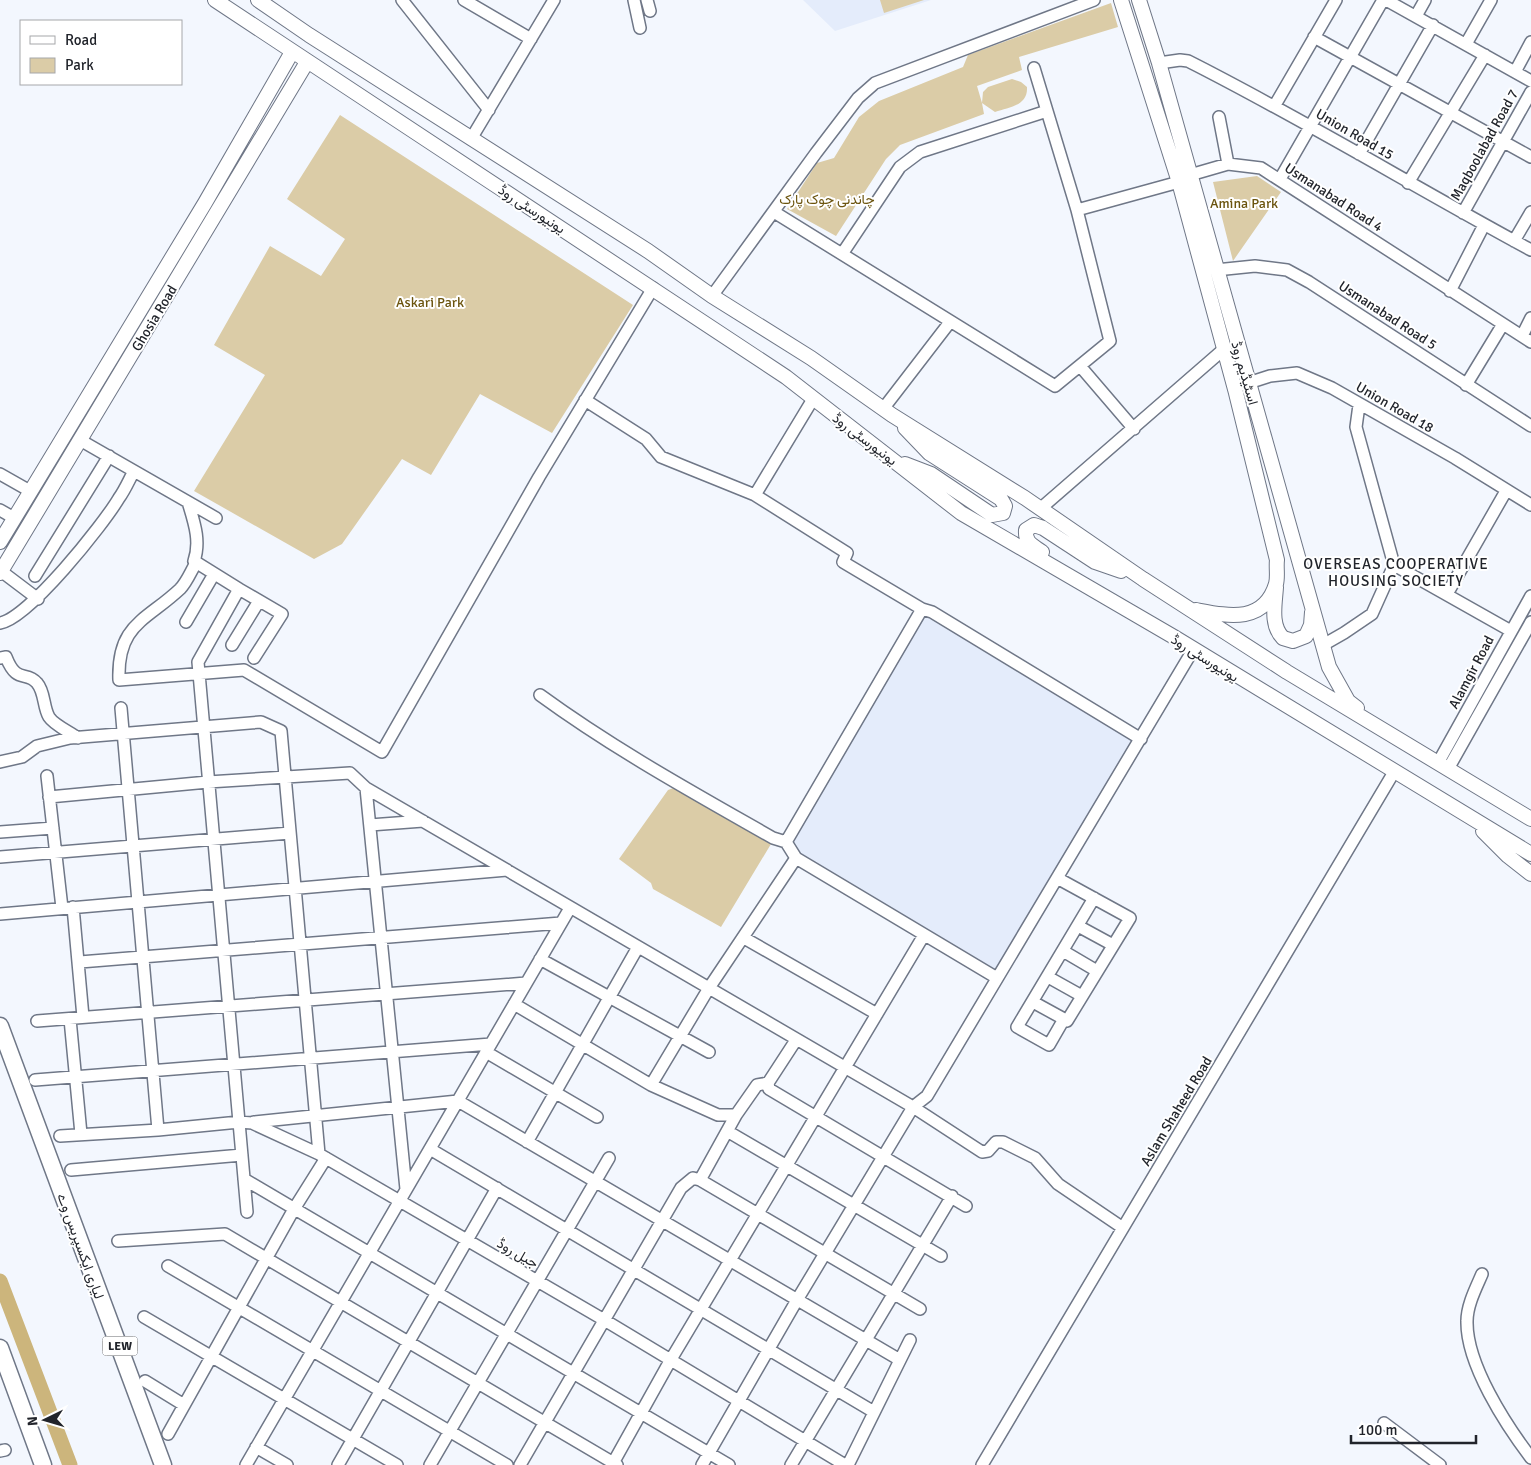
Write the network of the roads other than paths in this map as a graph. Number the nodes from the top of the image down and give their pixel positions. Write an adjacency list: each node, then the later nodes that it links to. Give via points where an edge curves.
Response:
1 (214, 0): 21 (main road, یونیورسٹی روڈ)
2 (258, 0): 37 (main road, یونیورسٹی روڈ)
3 (402, 0): 32 (street)
4 (464, 0): 18 (street)
5 (554, 0): 18 (street)
6 (634, 0): 16 (street)
7 (1094, 0): 46 (street, via 875,83 858,98)
8 (1121, 0): 42 (main road, اسٹیڈیم روڈ)
9 (1139, 0): 25 (main road, اسٹیڈیم روڈ)
10 (1336, 0): 17 (street)
11 (1384, 0): 14 (street); 23 (street)
12 (1425, 0): 14 (street)
13 (1491, 0): 20 (street)
14 (1416, 16): 15 (street)
15 (1433, 25): 20 (street); 29 (street)
16 (640, 28)
17 (1314, 38): 23 (street); 31 (street)
18 (531, 39): 32 (street)
19 (1531, 42): 27 (street)
20 (1466, 44): 22 (street)
21 (292, 52): 24 (main road, یونیورسٹی روڈ); 71 (main road, via 205,203)
22 (1485, 55): 27 (street); 34 (street)
23 (1350, 56): 29 (street); 36 (street)
24 (307, 62): 54 (main road, یونیورسٹی روڈ); 72 (main road, Ghosia Road)
25 (1158, 63): 31 (street, Union Road 15, via 1188,61); 42 (main road, اسٹیڈیم روڈ)
26 (1034, 68): 33 (street)
27 (1515, 72): 28 (street)
28 (1531, 81)
29 (1400, 84): 34 (street); 39 (street)
30 (1531, 92): 38 (street, Maqboolabad Road 7)
31 (1275, 105): 36 (street, Union Road 15)
32 (489, 110): 37 (street)
33 (1047, 111): 45 (street); 52 (street, via 920,152 900,167)
34 (1451, 111): 38 (street); 44 (street)
35 (1219, 117): 41 (street)
36 (1309, 126): 39 (street, Union Road 15); 43 (street)
37 (471, 139): 56 (main road, یونیورسٹی روڈ, via 648,251)
38 (1503, 142): 40 (street); 48 (street, Maqboolabad Road 7)
39 (1359, 154): 44 (street, Union Road 15)
40 (1531, 157)
41 (1228, 164): 42 (street, Usmanabad Road 4); 43 (street, Usmanabad Road 4, via 1261,168)
42 (1185, 179): 45 (street, Usmanabad Road 4); 53 (main road, اسٹیڈیم روڈ); 61 (main road, اسٹیڈیم روڈ)
43 (1280, 179): 55 (street, Usmanabad Road 4)
44 (1408, 183): 48 (street, Union Road 15)
45 (1077, 210): 62 (street, via 1110,341)
46 (774, 212): 52 (street); 56 (street)
47 (1531, 212): 50 (street)
48 (1463, 213): 49 (street, Union Road 15)
49 (1484, 225): 50 (street, Union Road 15); 55 (street)
50 (1514, 241): 51 (street, Union Road 15)
51 (1531, 250)
52 (842, 254): 58 (street)
53 (1216, 270): 63 (main road, اسٹیڈیم روڈ); 64 (street, Usmanabad Road 5, via 1255,266 1287,270)
54 (653, 288): 65 (main road, یونیورسٹی روڈ); 66 (street)
55 (1450, 291): 59 (street, Usmanabad Road 4)
56 (712, 296): 68 (main road, یونیورسٹی روڈ, via 811,358)
57 (1531, 318): 60 (street)
58 (950, 322): 62 (street, via 1055,386); 68 (street)
59 (1503, 324): 60 (street, Usmanabad Road 4); 64 (street)
60 (1526, 339)
61 (1224, 349): 63 (main road, اسٹیڈیم روڈ); 70 (street)
62 (1080, 366): 70 (street)
63 (1241, 385): 67 (street, Union Road 18, via 1270,376 1297,373 1332,388); 94 (main road, اسٹیڈیم روڈ, via 1276,560); 100 (main road, اسٹیڈیم روڈ)
64 (1466, 385): 69 (street, Usmanabad Road 5)
65 (813, 399): 74 (main road, یونیورسٹی روڈ); 79 (street)
66 (585, 400): 79 (street, via 646,439 661,457); 113 (street, via 382,752 244,670)
67 (1359, 405): 78 (street, Union Road 18, via 1455,458); 88 (street, via 1356,427)
68 (887, 412): 74 (main road, via 929,453 1001,499 1005,506 1003,513 992,515 931,474); 82 (main road, یونیورسٹی روڈ)
69 (1531, 426)
70 (1134, 429): 82 (street)
71 (60, 440): 72 (main road); 77 (main road)
72 (77, 444): 73 (street); 89 (main road, Ghosia Road)
73 (109, 456): 75 (street); 91 (street)
74 (884, 456): 93 (main road, یونیورسٹی روڈ, via 961,513)
75 (134, 471): 80 (street); 98 (street, via 119,499)
76 (0, 474): 77 (street)
77 (30, 491): 84 (main road)
78 (1506, 491): 81 (street, Union Road 18); 96 (street)
79 (755, 495): 101 (street, via 847,553 843,562)
80 (188, 502): 85 (street); 87 (street, via 197,532)
81 (1531, 506)
82 (1040, 509): 92 (main road, یونیورسٹی روڈ)
83 (0, 510): 84 (street)
84 (14, 518): 86 (main road)
85 (216, 518)
86 (0, 542)
87 (196, 563): 90 (street); 113 (street, via 181,588 141,620 125,638 118,658 119,680)
88 (1394, 565): 96 (street); 109 (street, via 1372,614)
89 (0, 572): 98 (street)
90 (214, 574): 95 (street); 103 (street)
91 (35, 576)
92 (1143, 579): 93 (main road, via 1095,562 1042,528 1034,525 1026,530 1028,543 1058,562); 102 (main road, یونیورسٹی روڈ)
93 (1080, 584): 110 (main road, یونیورسٹی روڈ)
94 (1276, 584): 100 (main road, اسٹیڈیم روڈ, via 1274,618 1278,634 1283,638 1293,641 1306,636 1311,626); 102 (main road, via 1264,605 1249,614 1232,616)
95 (239, 589): 99 (street); 113 (street, via 198,662)
96 (1447, 594): 106 (street)
97 (1531, 596): 106 (street, Alamgir Road)
98 (38, 599): 105 (street)
99 (259, 601): 108 (street); 112 (street, via 282,614)
100 (1312, 604): 109 (main road, اسٹیڈیم روڈ)
101 (922, 609): 120 (street, via 932,612); 138 (street)
102 (1191, 609): 117 (main road, یونیورسٹی روڈ)
103 (186, 622)
104 (1531, 622): 107 (street, Alamgir Road)
105 (0, 623)
106 (1511, 631): 122 (street, Alamgir Road)
107 (1527, 637): 122 (street, Alamgir Road)
108 (232, 645)
109 (1323, 645): 117 (main road, اسٹیڈیم روڈ, via 1329,667 1348,701)
110 (1194, 650): 120 (street); 123 (main road, یونیورسٹی روڈ)
111 (0, 658): 119 (street, via 6,657 16,674 35,680 50,718)
112 (254, 658)
113 (198, 673): 116 (street)
114 (540, 695): 138 (street, via 634,758 773,838)
115 (121, 708): 118 (street)
116 (204, 727): 118 (street); 125 (street, via 261,722 281,731); 126 (street)
117 (1382, 729): 122 (main road, یونیورسٹی روڈ)
118 (124, 734): 119 (street); 128 (street)
119 (78, 738): 121 (street, via 37,746 22,757)
120 (1141, 739): 146 (street)
121 (0, 762)
122 (1443, 766): 131 (main road, یونیورسٹی روڈ)
123 (1394, 772): 130 (main road, یونیورسٹی روڈ); 236 (street, Aslam Shaheed Road)
124 (47, 776): 129 (street)
125 (285, 777): 126 (street); 127 (street, via 350,773); 136 (street)
126 (208, 782): 128 (street); 137 (street)
127 (366, 788): 132 (street); 133 (street)
128 (128, 789): 129 (street); 139 (street)
129 (49, 796): 134 (street)
130 (1471, 818): 141 (main road, یونیورسٹی روڈ); 145 (main road, via 1508,856)
131 (1531, 819)
132 (424, 821): 133 (street); 144 (street)
133 (370, 825): 147 (street)
134 (52, 828): 135 (street); 140 (street)
135 (0, 832)
136 (290, 833): 137 (street); 148 (street)
137 (213, 839): 139 (street); 149 (street)
138 (786, 842): 143 (street)
139 (133, 846): 140 (street); 151 (street)
140 (55, 852): 142 (street); 152 (street)
141 (1531, 854)
142 (0, 857)
143 (796, 858): 157 (street); 159 (street)
144 (507, 870): 147 (street); 153 (street)
145 (1531, 874)
146 (1057, 878): 150 (street); 170 (street)
147 (376, 882): 148 (street); 158 (street)
148 (295, 889): 149 (street); 160 (street)
149 (218, 895): 151 (street); 163 (street)
150 (1094, 898): 156 (street); 161 (street, via 1130,918)
151 (138, 902): 152 (street); 165 (street)
152 (67, 907): 154 (street); 167 (street)
153 (570, 908): 155 (street); 162 (street)
154 (0, 914)
155 (561, 923): 158 (street); 166 (street)
156 (1078, 926): 161 (street); 164 (street)
157 (924, 935): 170 (street); 181 (street)
158 (381, 936): 160 (street); 173 (street)
159 (744, 938): 172 (street); 181 (street)
160 (300, 943): 163 (street); 176 (street)
161 (1113, 945): 168 (street)
162 (638, 947): 172 (street); 175 (street)
163 (223, 950): 165 (street); 179 (street)
164 (1063, 951): 168 (street); 169 (street)
165 (143, 957): 167 (street); 180 (street)
166 (540, 959): 171 (street); 175 (street)
167 (80, 962): 183 (street)
168 (1097, 971): 174 (street)
169 (1048, 977): 174 (street); 177 (street)
170 (997, 978): 204 (street, via 927,1096)
171 (526, 983): 173 (street); 178 (street)
172 (709, 988): 187 (street); 188 (street)
173 (387, 994): 176 (street); 191 (street)
174 (1082, 996): 184 (street, via 1067,1021)
175 (608, 997): 187 (street); 189 (street)
176 (305, 1000): 179 (street); 193 (street)
177 (1033, 1002): 184 (street); 184 (street, via 1017,1027 1049,1044)
178 (514, 1004): 189 (street); 190 (street)
179 (228, 1006): 180 (street); 194 (street)
180 (148, 1012): 183 (street); 196 (street)
181 (876, 1014): 195 (street)
182 (70, 1018): 183 (street); 185 (street); 197 (street)
183 (83, 1018)
184 (1064, 1019)
185 (37, 1021)
186 (0, 1026): 290 (highway, لیاری ایکسپریس وے / LEW)
187 (681, 1035): 192 (street); 200 (street)
188 (796, 1040): 195 (street); 199 (street)
189 (582, 1044): 200 (street); 201 (street)
190 (488, 1048): 191 (street); 201 (street); 202 (street)
191 (392, 1052): 193 (street); 203 (street)
192 (709, 1052)
193 (310, 1058): 194 (street); 206 (street)
194 (234, 1064): 196 (street); 209 (street)
195 (844, 1068): 204 (street); 208 (street)
196 (153, 1070): 197 (street); 211 (street)
197 (76, 1076): 198 (street); 213 (street)
198 (35, 1080)
199 (768, 1083): 205 (street, via 758,1085); 208 (street, via 769,1089)
200 (651, 1085): 205 (street, via 718,1115)
201 (554, 1093): 207 (street); 215 (street)
202 (458, 1101): 203 (street); 215 (street); 216 (street)
203 (398, 1107): 206 (street); 227 (street)
204 (913, 1107): 220 (street); 236 (street, via 982,1152 988,1151 996,1142 1002,1142 1035,1158 1058,1184)
205 (736, 1115): 212 (street)
206 (315, 1116): 210 (street); 218 (street)
207 (597, 1117)
208 (815, 1118): 220 (street); 221 (street)
209 (239, 1122): 210 (street, جیل روڈ); 211 (street, جیل روڈ); 217 (street)
210 (252, 1123): 218 (street, جیل روڈ)
211 (158, 1130): 213 (street, جیل روڈ)
212 (727, 1131): 221 (street); 224 (street)
213 (81, 1134): 214 (street, جیل روڈ)
214 (60, 1136)
215 (527, 1142): 225 (street)
216 (430, 1148): 226 (street); 227 (street)
217 (242, 1155): 222 (street); 223 (street)
218 (322, 1156): 229 (street, جیل روڈ); 232 (street)
219 (609, 1158): 225 (street)
220 (883, 1158): 228 (street); 230 (street)
221 (786, 1165): 230 (street); 234 (street)
222 (71, 1170)
223 (244, 1179): 232 (street); 233 (street)
224 (700, 1180): 234 (street); 235 (street, via 693,1178 681,1188)
225 (595, 1182): 235 (street); 237 (street)
226 (497, 1188): 237 (street); 239 (street)
227 (406, 1189): 229 (street)
228 (952, 1196): 231 (street); 240 (street)
229 (399, 1201): 239 (street, جیل روڈ); 241 (street)
230 (855, 1205): 240 (street); 242 (street)
231 (966, 1206)
232 (294, 1209): 241 (street); 244 (street)
233 (247, 1212)
234 (758, 1214): 242 (street); 245 (street)
235 (662, 1221): 245 (street); 247 (street)
236 (1123, 1228): 302 (street, Aslam Shaheed Road)
237 (567, 1230): 247 (street); 249 (street)
238 (118, 1241): 244 (street, via 225,1234)
239 (467, 1241): 249 (street, جیل روڈ); 250 (street)
240 (923, 1245): 243 (street); 251 (street)
241 (369, 1253): 250 (street); 253 (street)
242 (826, 1254): 251 (street); 252 (street)
243 (941, 1256)
244 (267, 1259): 253 (street); 254 (street)
245 (730, 1261): 252 (street); 256 (street)
246 (168, 1266): 254 (street)
247 (634, 1270): 256 (street); 258 (street)
248 (1482, 1274): 287 (street, via 1468,1312 1469,1337 1492,1399)
249 (537, 1281): 258 (street, جیل روڈ); 259 (street)
250 (437, 1293): 259 (street); 262 (street)
251 (894, 1293): 255 (street); 260 (street)
252 (797, 1300): 260 (street); 264 (street)
253 (341, 1302): 262 (street); 265 (street)
254 (239, 1308): 265 (street); 266 (street)
255 (920, 1308)
256 (701, 1309): 264 (street); 268 (street)
257 (144, 1318): 266 (street)
258 (606, 1321): 268 (street, جیل روڈ); 269 (street)
259 (506, 1334): 269 (street); 271 (street)
260 (865, 1340): 267 (street); 272 (street)
261 (910, 1340): 267 (street)
262 (409, 1342): 271 (street); 273 (street)
263 (0, 1348): 289 (highway)
264 (768, 1349): 272 (street); 275 (street)
265 (312, 1351): 273 (street); 274 (street)
266 (210, 1356): 274 (street); 276 (street)
267 (900, 1360): 277 (street)
268 (670, 1361): 275 (street, جیل روڈ); 278 (street)
269 (574, 1374): 278 (street); 279 (street)
270 (145, 1381): 276 (street)
271 (478, 1382): 279 (street); 281 (street)
272 (836, 1390): 277 (street); 284 (street)
273 (380, 1391): 281 (street); 283 (street)
274 (284, 1399): 283 (street); 285 (street)
275 (738, 1401): 284 (street, جیل روڈ); 286 (street)
276 (184, 1405): 282 (street)
277 (874, 1412): 301 (street)
278 (642, 1414): 286 (street); 288 (street)
279 (545, 1422): 288 (street); 297 (street)
280 (1384, 1423): 303 (street)
281 (449, 1431): 295 (street); 296 (street)
282 (168, 1434)
283 (353, 1439): 293 (street); 294 (street)
284 (806, 1440): 300 (street); 301 (street, جیل روڈ)
285 (256, 1447): 291 (street); 292 (street)
286 (708, 1453): 298 (street); 299 (street)
287 (1531, 1458)
288 (614, 1464)
289 (43, 1465)
290 (163, 1465)
291 (246, 1465)
292 (287, 1465)
293 (338, 1465)
294 (397, 1465)
295 (430, 1465)
296 (507, 1465)
297 (520, 1465)
298 (702, 1465)
299 (729, 1465)
300 (791, 1465)
301 (847, 1465)
302 (982, 1465)
303 (1440, 1465)

